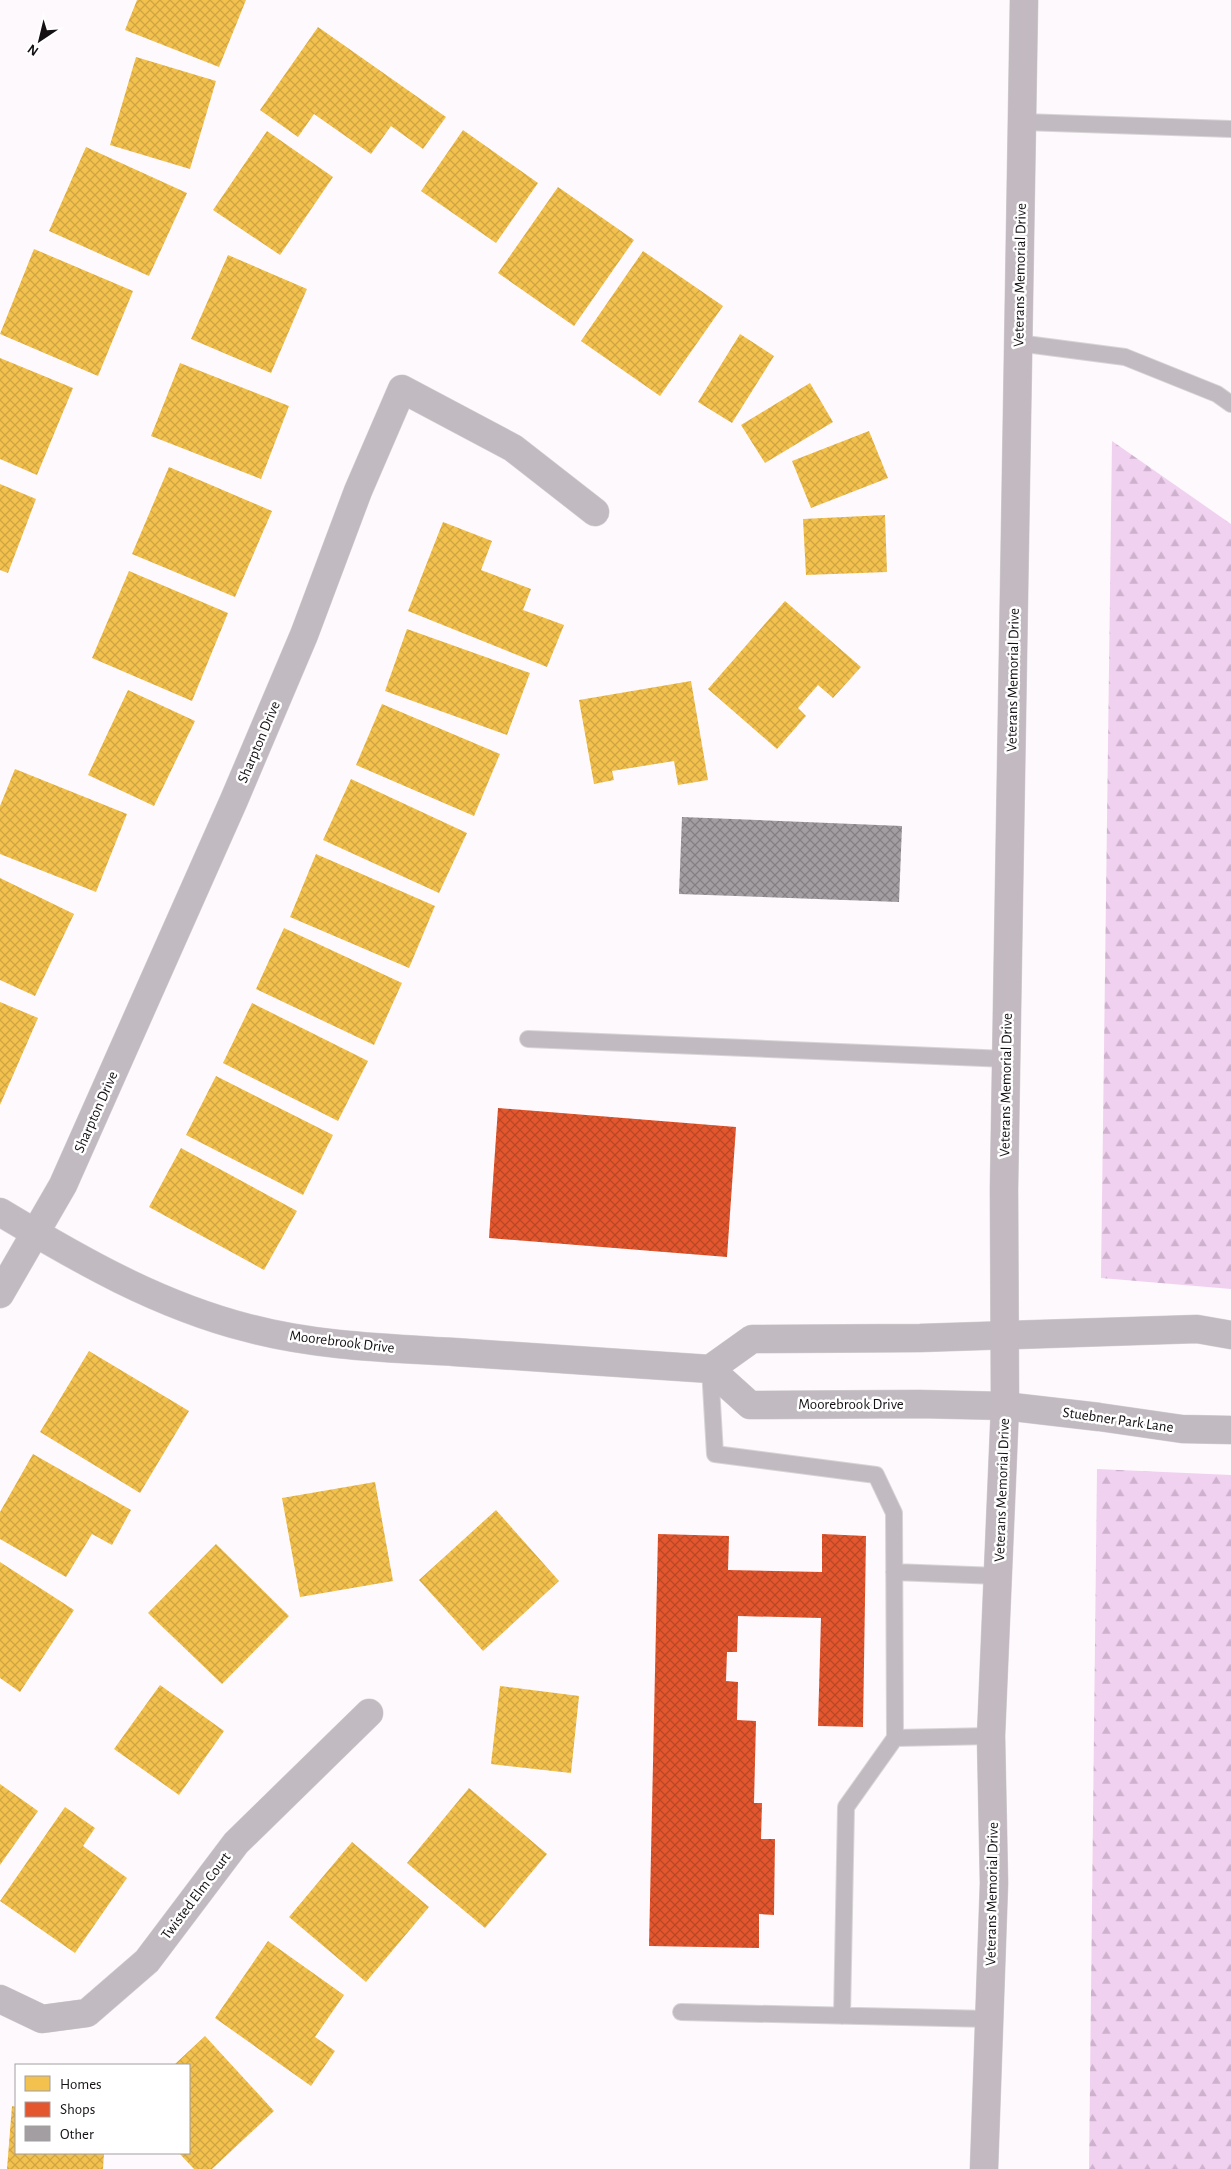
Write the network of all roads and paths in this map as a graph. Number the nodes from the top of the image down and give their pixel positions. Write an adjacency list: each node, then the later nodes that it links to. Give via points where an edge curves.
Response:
1 (1024, 0): 2 (main road, Veterans Memorial Drive)
2 (1023, 122): 3 (lane); 4 (main road, Veterans Memorial Drive)
3 (1231, 129)
4 (1018, 343): 5 (lane, via 1125,357 1217,394); 8 (main road, Veterans Memorial Drive)
5 (1231, 404)
6 (595, 512): 10 (street, Sharpton Drive, via 513,448 402,389 234,800 64,1185)
7 (528, 1039): 8 (lane)
8 (1007, 1059): 12 (main road, Veterans Memorial Drive)
9 (0, 1212): 10 (street, Moorebrook Drive)
10 (35, 1233): 11 (street, Sharpton Drive); 14 (street, Moorebrook Drive, via 93,1267 192,1311 249,1328 308,1340 368,1347)
11 (0, 1294)
12 (1005, 1335): 13 (street, via 1197,1329); 14 (street, via 752,1339); 15 (main road, Veterans Memorial Drive)
13 (1231, 1335)
14 (710, 1369): 15 (street, Moorebrook Drive, via 750,1405); 17 (lane, via 715,1454 876,1474 894,1513)
15 (1006, 1406): 16 (street, Stuebner Park Lane, via 1182,1429); 18 (main road, Veterans Memorial Drive)
16 (1231, 1430)
17 (894, 1572): 18 (lane); 21 (lane)
18 (998, 1576): 20 (main road, Veterans Memorial Drive)
19 (369, 1713): 22 (street, Twisted Elm Court, via 236,1843 147,1961 88,2013 42,2019)
20 (991, 1736): 21 (lane); 25 (main road, Veterans Memorial Drive, via 994,1883)
21 (895, 1738): 24 (lane, via 846,1807)
22 (0, 1999)
23 (681, 2012): 24 (lane)
24 (842, 2016): 25 (lane)
25 (989, 2019): 26 (main road, Veterans Memorial Drive)
26 (984, 2169)

